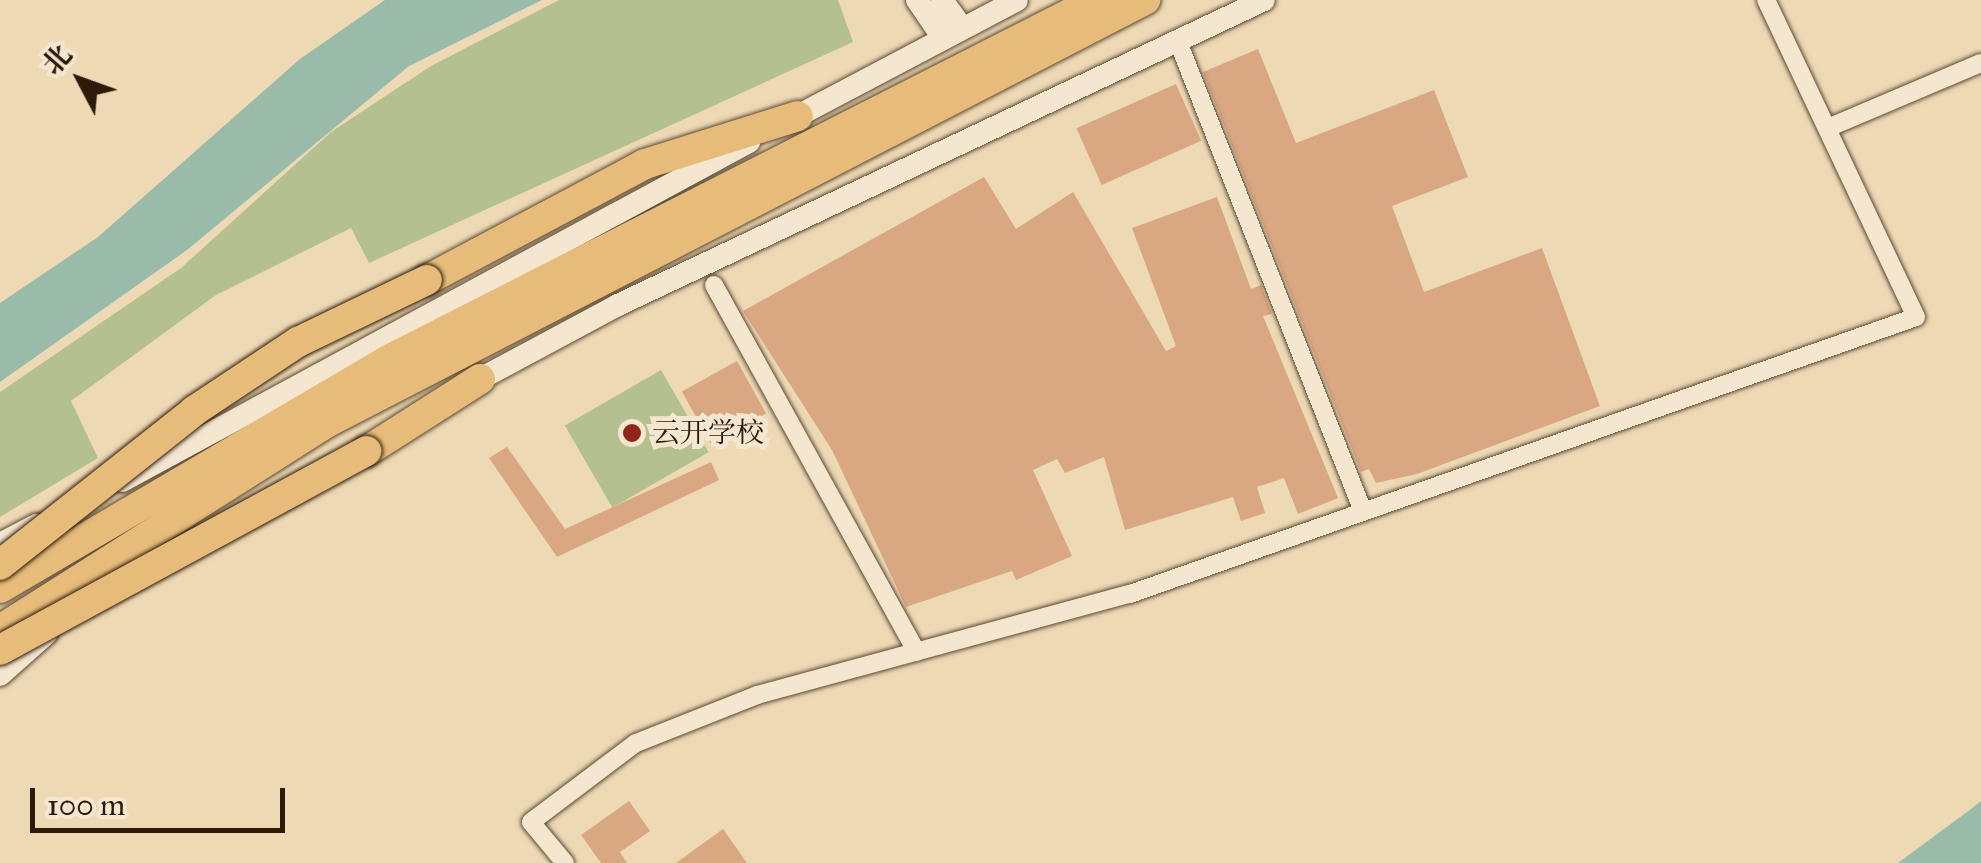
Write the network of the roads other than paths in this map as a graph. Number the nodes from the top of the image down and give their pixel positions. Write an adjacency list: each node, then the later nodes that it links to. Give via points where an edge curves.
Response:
1 (917, 0): 8 (main road)
2 (942, 0): 8 (main road)
3 (1017, 0): 8 (main road)
4 (1098, 0): 18 (highway, via 388,360)
5 (1145, 0): 19 (highway, via 328,422)
6 (1264, 0): 9 (main road)
7 (1766, 0): 12 (street)
8 (953, 33): 11 (main road)
9 (1177, 39): 14 (main road); 15 (street)
10 (1981, 63): 12 (street)
11 (798, 116): 16 (main road); 17 (highway, bridge, via 645,164 298,342)
12 (1830, 127): 15 (street, via 1916,316)
13 (714, 285): 21 (street, via 817,457)
14 (480, 380): 20 (highway, bridge, via 367,451); 22 (main road, via 158,559)
15 (1362, 509): 21 (street, via 1130,594)
16 (0, 544)
17 (0, 565)
18 (0, 588)
19 (0, 630)
20 (0, 650)
21 (917, 652): 23 (street, via 757,695 636,743 531,822)
22 (0, 675)
23 (566, 863)

